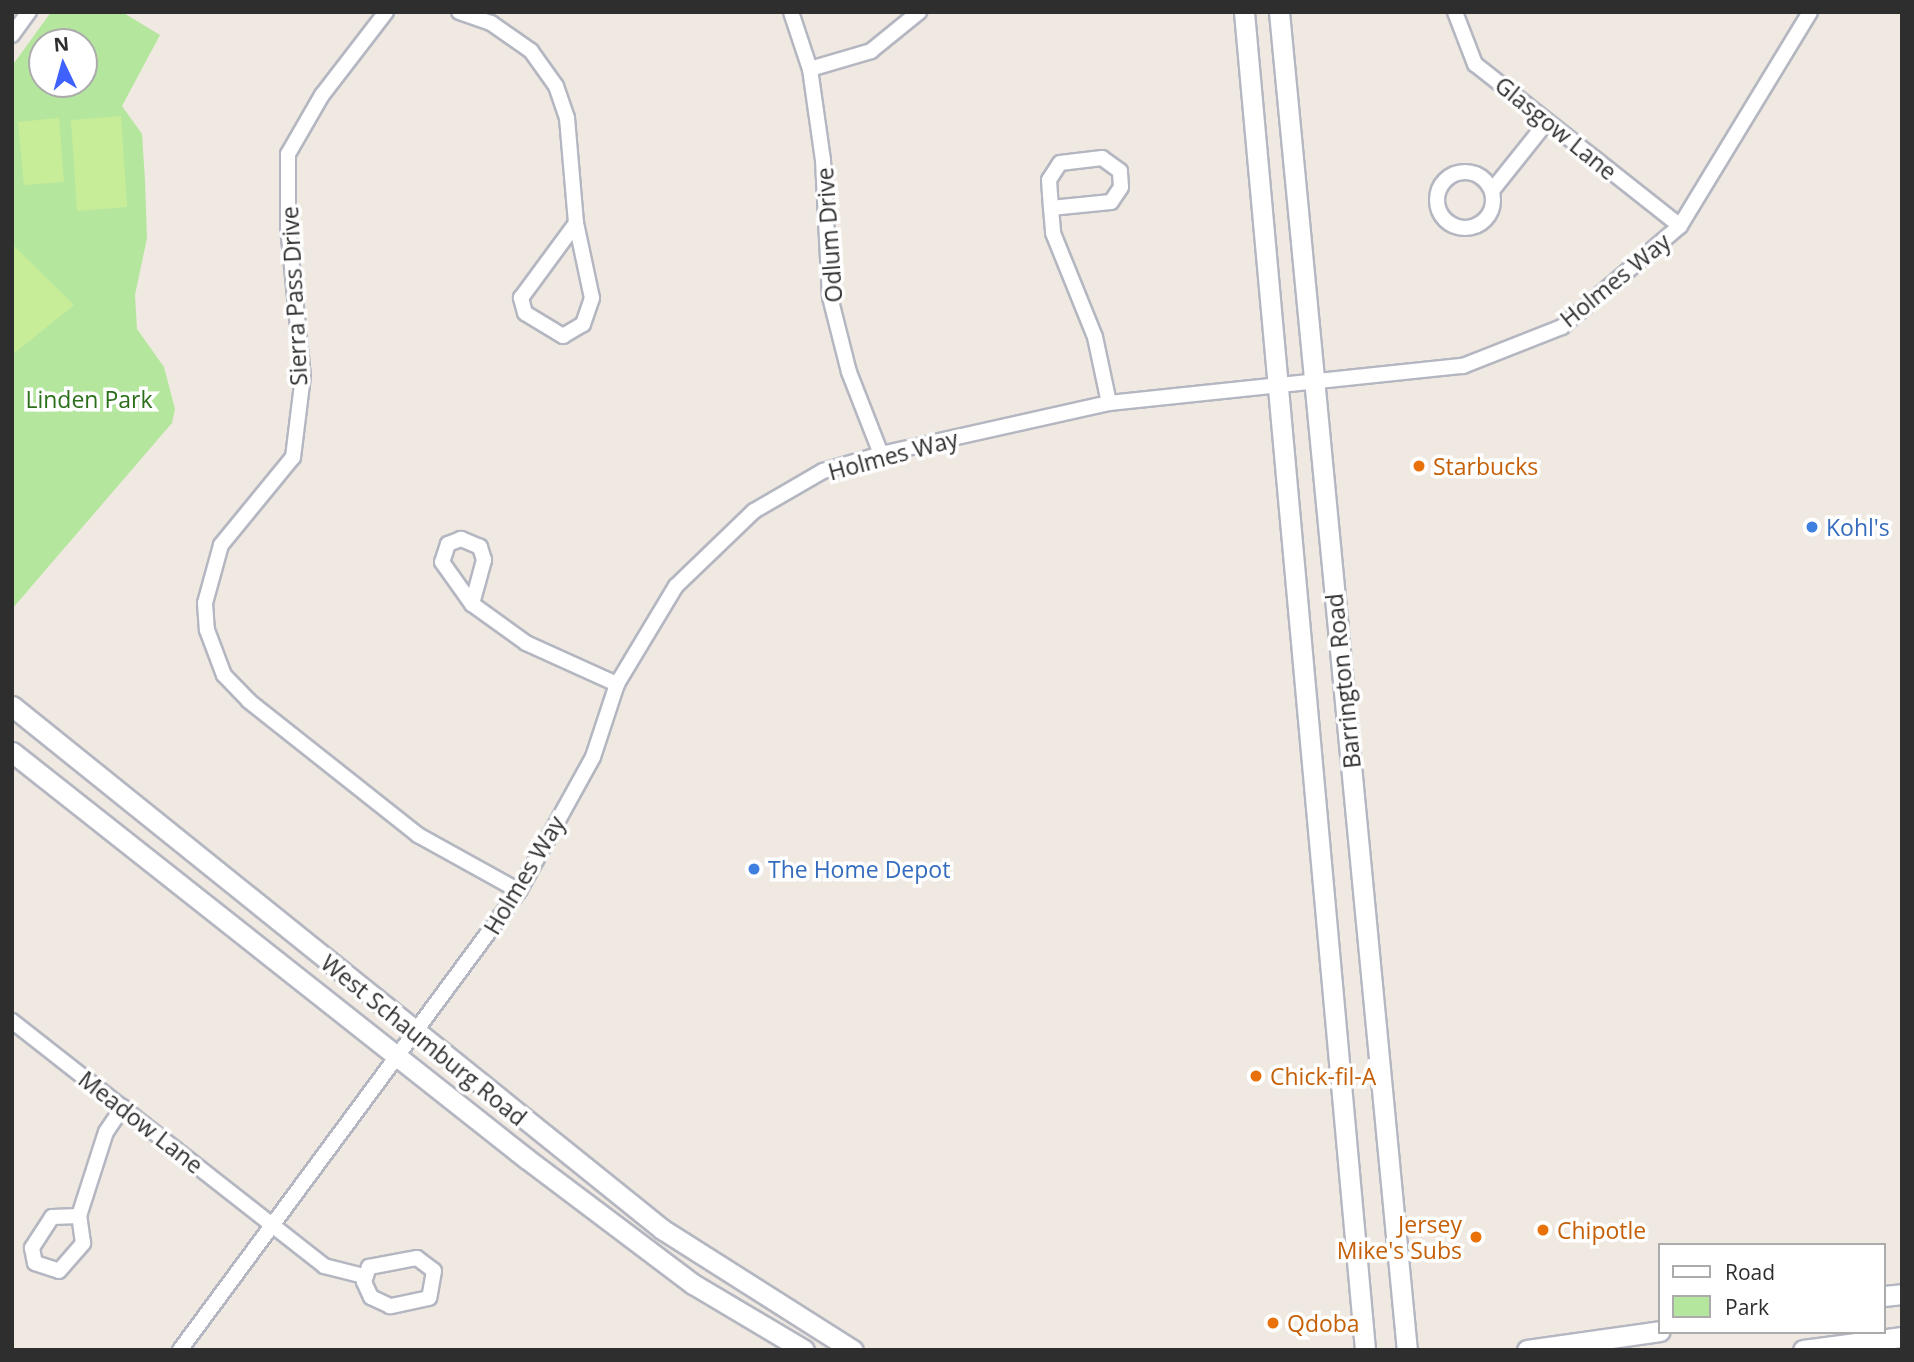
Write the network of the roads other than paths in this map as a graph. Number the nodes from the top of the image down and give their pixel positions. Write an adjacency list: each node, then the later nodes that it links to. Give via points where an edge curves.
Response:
1 (29, 12): 10 (street)
2 (386, 12): 25 (street, Sierra Pass Drive, via 322,95 288,154 288,227 303,376 293,457 221,545 205,603 206,630 224,675 250,701 418,835)
3 (459, 12): 15 (street, via 491,23 531,51 556,86 573,153)
4 (790, 12): 11 (street, Odlum Drive)
5 (919, 12): 11 (street, via 871,51)
6 (1244, 12): 18 (main road, Barrington Road)
7 (1279, 12): 17 (main road, Barrington Road)
8 (1455, 12): 12 (street, Glasgow Lane, via 1475,64)
9 (1810, 12): 16 (street, Holmes Way)
10 (12, 35)
11 (810, 69): 20 (street, Odlum Drive, via 823,160 830,297 849,372)
12 (1546, 122): 13 (street); 16 (street, Glasgow Lane)
13 (1494, 188): 13 (street, via 1471,174 1441,185 1434,199 1436,214 1454,226 1485,217 1494,206)
14 (1051, 208): 14 (street, via 1114,200 1121,187 1117,166 1102,158 1055,165); 19 (street, via 1058,250 1095,337)
15 (576, 223): 15 (street, via 521,298 525,313 563,336 583,324 592,298)
16 (1680, 226): 17 (street, Holmes Way, via 1562,327 1463,366)
17 (1313, 381): 18 (street, Holmes Way); 40 (main road, Barrington Road)
18 (1279, 385): 19 (street, Holmes Way); 39 (main road, Barrington Road)
19 (1109, 403): 20 (street, Holmes Way)
20 (881, 454): 22 (street, Holmes Way, via 823,471 754,511 676,586)
21 (472, 604): 22 (street, via 526,643)
22 (617, 684): 25 (street, Holmes Way, via 593,757)
23 (12, 706): 27 (main road, West Schaumburg Road)
24 (12, 752): 28 (main road, West Schaumburg Road)
25 (519, 891): 27 (street, Holmes Way)
26 (12, 1021): 29 (street, Meadow Lane)
27 (418, 1035): 28 (street, Holmes Way); 38 (main road, West Schaumburg Road, via 662,1228)
28 (399, 1059): 31 (street, Holmes Way); 37 (main road, West Schaumburg Road, via 693,1284)
29 (123, 1107): 30 (street, via 106,1132); 31 (street, Meadow Lane)
30 (79, 1216)
31 (269, 1224): 32 (street, Meadow Lane, via 324,1266); 36 (street, Holmes Way)
32 (364, 1276): 32 (street, via 371,1297 390,1306 424,1302 434,1287 432,1267 417,1258 379,1261)
33 (1658, 1331): 41 (main road)
34 (1902, 1337): 35 (main road)
35 (1828, 1339): 42 (main road)
36 (180, 1350)
37 (804, 1350)
38 (853, 1350)
39 (1365, 1350)
40 (1407, 1350)
41 (1527, 1350)
42 (1803, 1350)

